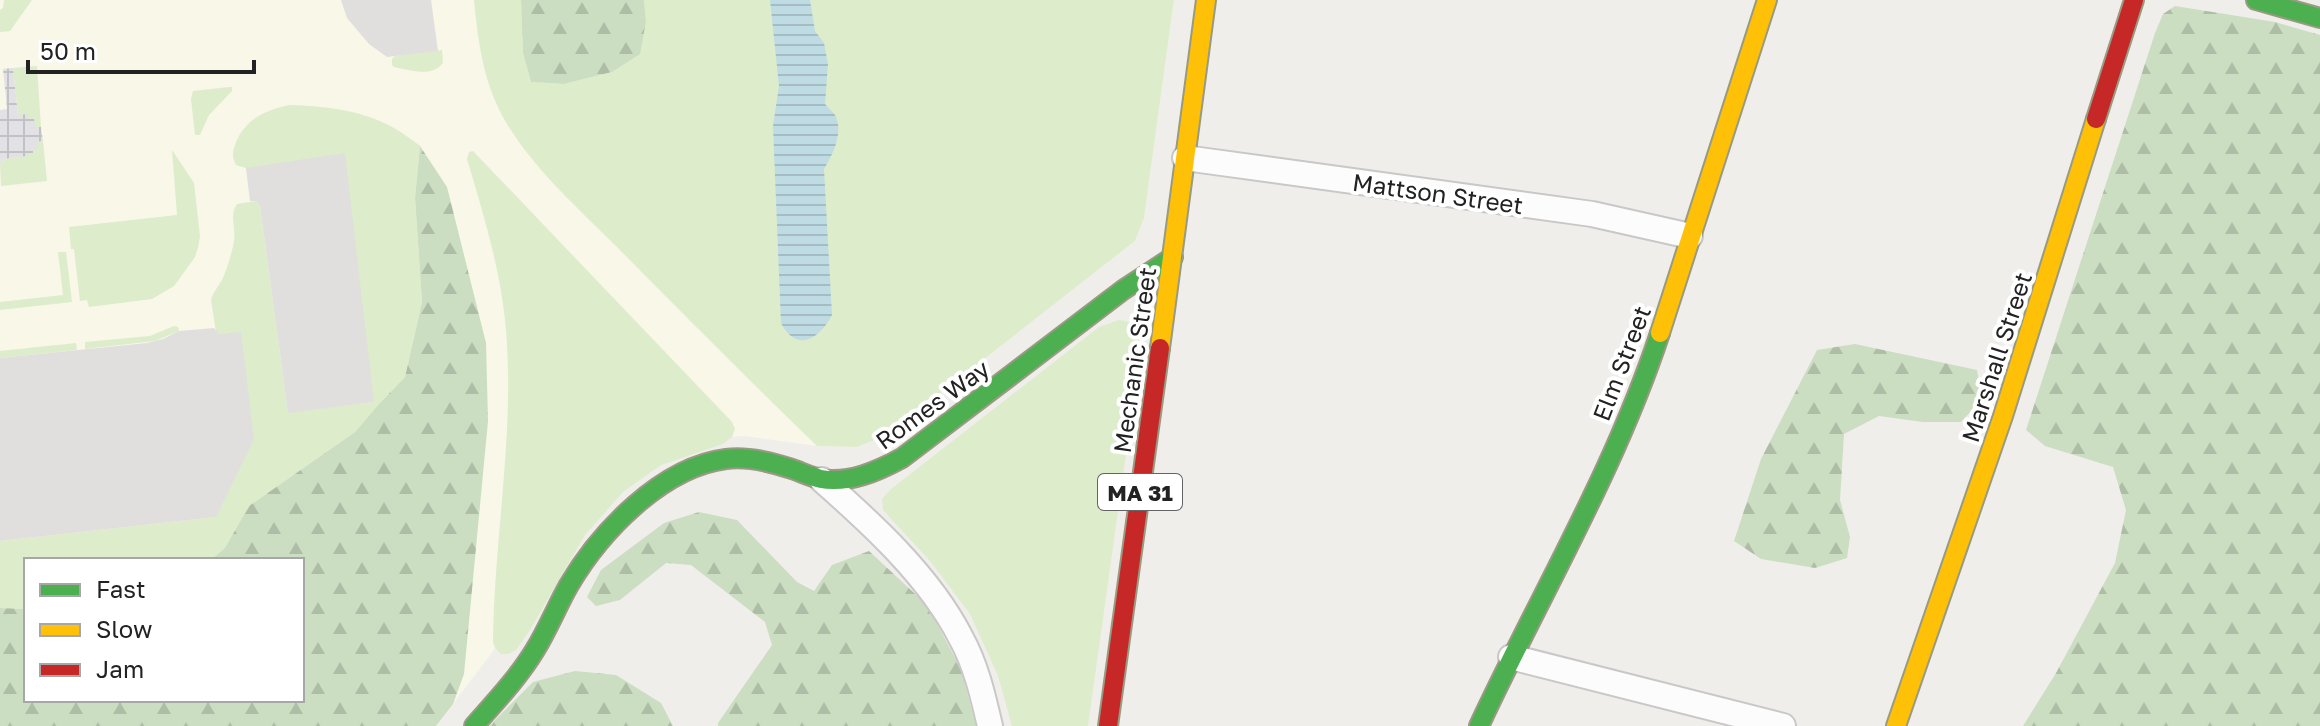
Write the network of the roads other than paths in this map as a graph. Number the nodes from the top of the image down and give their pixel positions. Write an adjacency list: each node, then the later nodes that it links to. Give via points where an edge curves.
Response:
1 (1206, 0): 6 (street, Mechanic Street / MA 31)
2 (1767, 0): 7 (street, Elm Street)
3 (2134, 0): 16 (street, Marshall Street, via 2003,416)
4 (2256, 0): 5 (street)
5 (2320, 18)
6 (1185, 158): 7 (street, Mattson Street, via 1592,214); 8 (street, Mechanic Street / MA 31)
7 (1690, 236): 10 (street, Elm Street, via 1649,366 1602,475)
8 (1173, 257): 9 (street, Romes Way, via 902,458 857,477); 13 (street, Mechanic Street / MA 31)
9 (822, 480): 11 (street, Romes Way, via 751,458 722,459 686,471 661,487 595,547 533,655); 12 (street, via 900,554 941,605 974,667)
10 (1511, 657): 14 (street, Elm Street); 15 (street)
11 (474, 726)
12 (990, 726)
13 (1108, 726)
14 (1479, 726)
15 (1783, 726)
16 (1896, 726)

